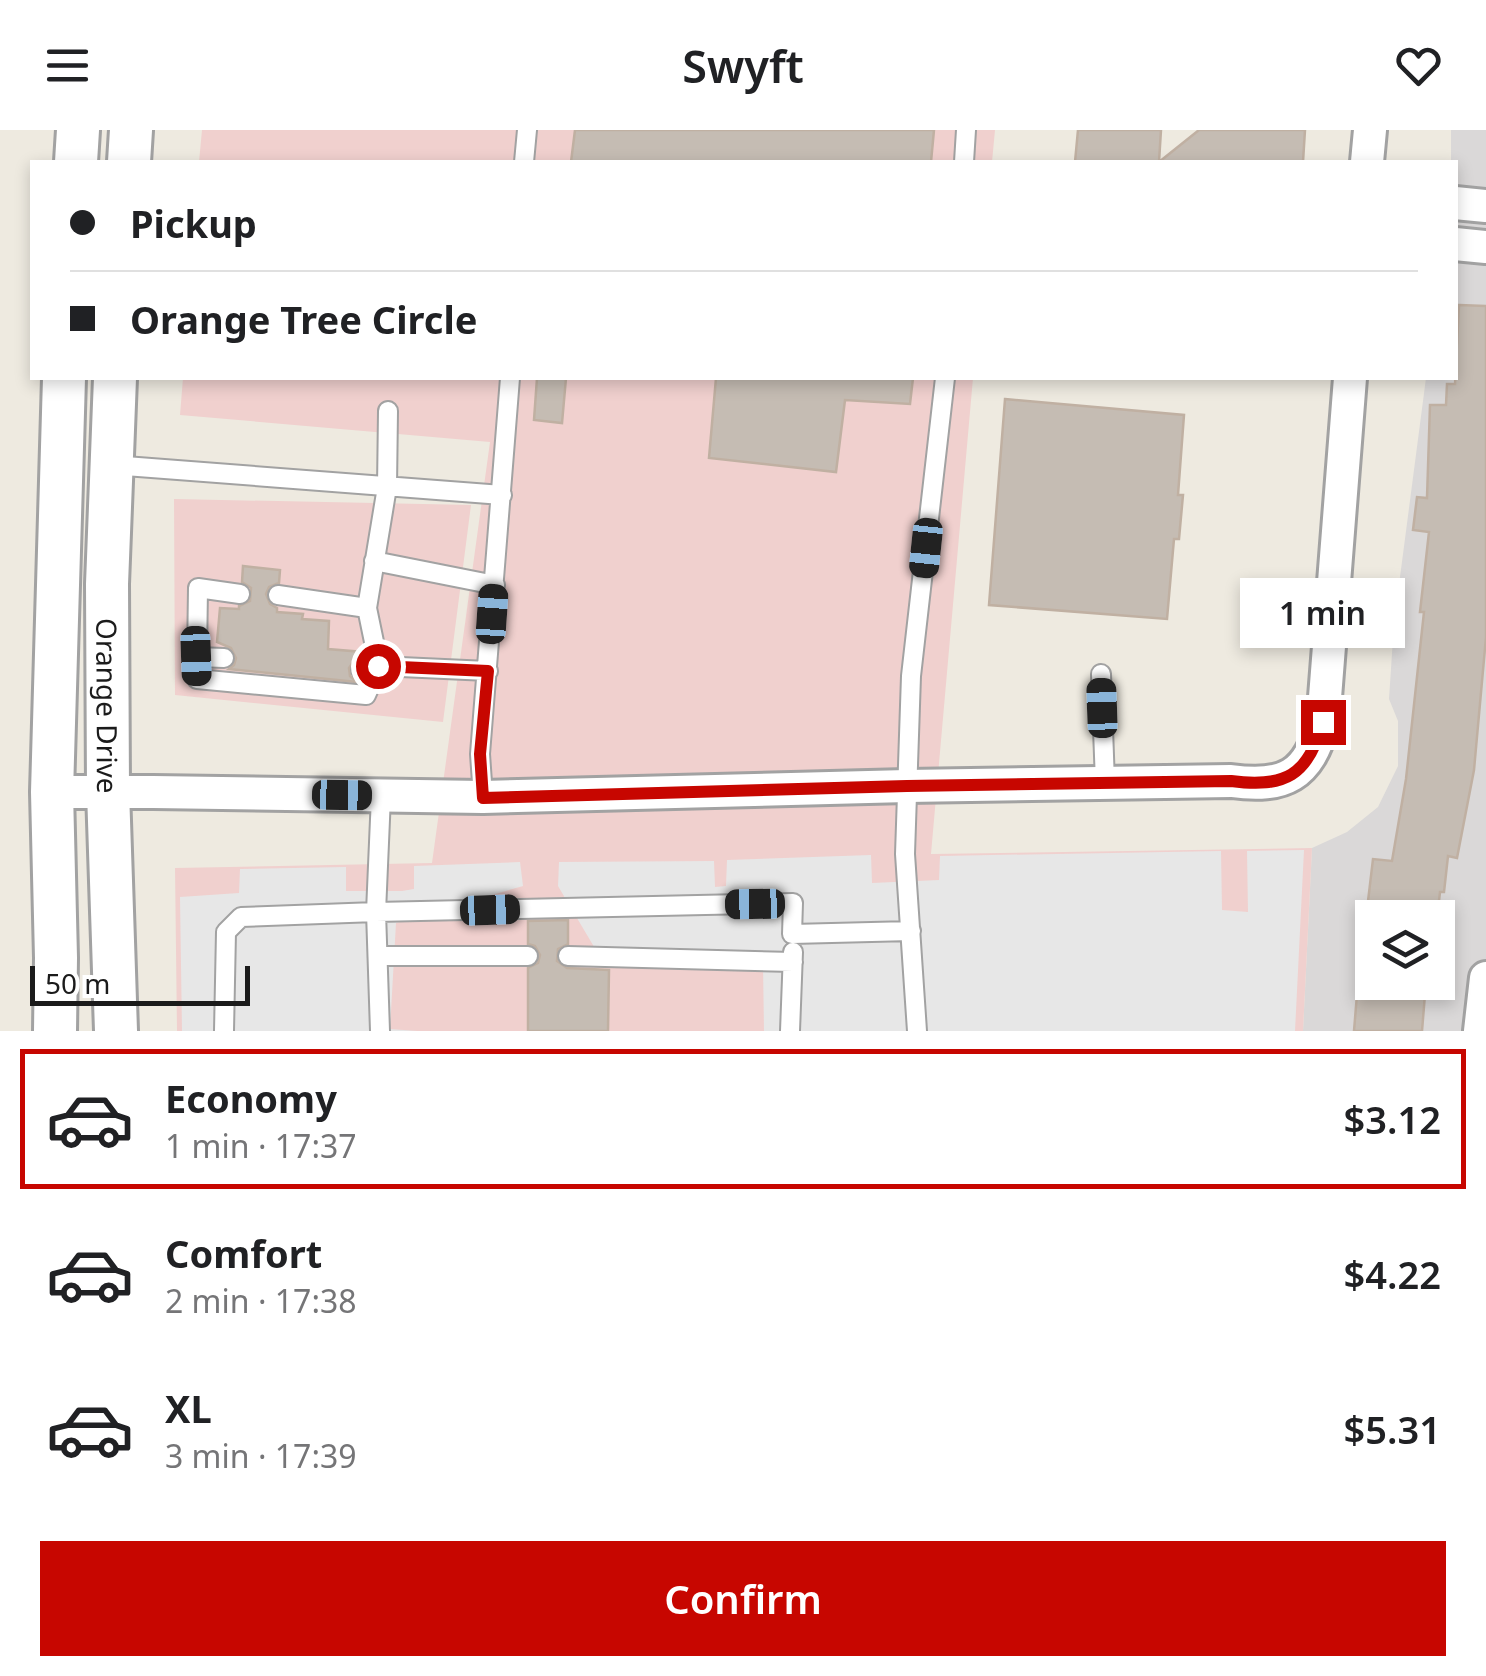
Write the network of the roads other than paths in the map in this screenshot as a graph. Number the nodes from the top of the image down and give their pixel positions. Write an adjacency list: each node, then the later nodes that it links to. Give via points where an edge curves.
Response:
1 (78, 130): 6 (street)
2 (131, 130): 7 (street)
3 (527, 130): 8 (lane)
4 (966, 130): 9 (lane)
5 (1370, 130): 10 (street)
6 (76, 160)
7 (129, 160)
8 (524, 160)
9 (964, 160)
10 (1367, 160)
11 (1458, 203): 12 (street)
12 (1486, 206)
13 (1458, 244): 14 (street)
14 (1486, 247)
15 (64, 380): 36 (street, Orange Drive)
16 (115, 380): 21 (street, Orange Drive)
17 (510, 380): 23 (lane)
18 (945, 380): 35 (lane, via 911,676)
19 (1350, 380): 34 (street, via 1316,747 1292,774 1274,782)
20 (388, 411): 22 (lane)
21 (112, 465): 22 (lane); 37 (street, Orange Drive)
22 (387, 487): 23 (lane); 24 (lane)
23 (502, 494): 25 (lane)
24 (374, 562): 25 (lane); 28 (lane)
25 (495, 585): 32 (lane)
26 (240, 594): 29 (lane, via 198,588)
27 (278, 595): 28 (lane)
28 (367, 608): 31 (lane)
29 (196, 656): 30 (lane); 31 (lane, via 197,679 366,695)
30 (224, 658)
31 (370, 668): 32 (lane)
32 (488, 671): 39 (lane)
33 (1101, 674): 34 (lane)
34 (1104, 783): 35 (street)
35 (907, 786): 39 (street); 41 (lane)
36 (52, 792): 37 (street); 48 (street, Orange Drive)
37 (108, 792): 38 (street); 49 (street, Orange Drive)
38 (381, 796): 39 (street); 40 (lane)
39 (483, 798)
40 (376, 912): 42 (lane, via 793,903); 43 (lane); 50 (lane, via 241,917 233,923 226,932)
41 (911, 931): 42 (lane); 53 (lane)
42 (792, 934): 46 (lane)
43 (378, 956): 44 (lane); 51 (lane)
44 (528, 956)
45 (568, 956): 46 (lane)
46 (794, 962): 52 (lane)
47 (1486, 978): 54 (street)
48 (55, 1031)
49 (116, 1031)
50 (224, 1031)
51 (380, 1031)
52 (790, 1031)
53 (918, 1031)
54 (1480, 1031)

